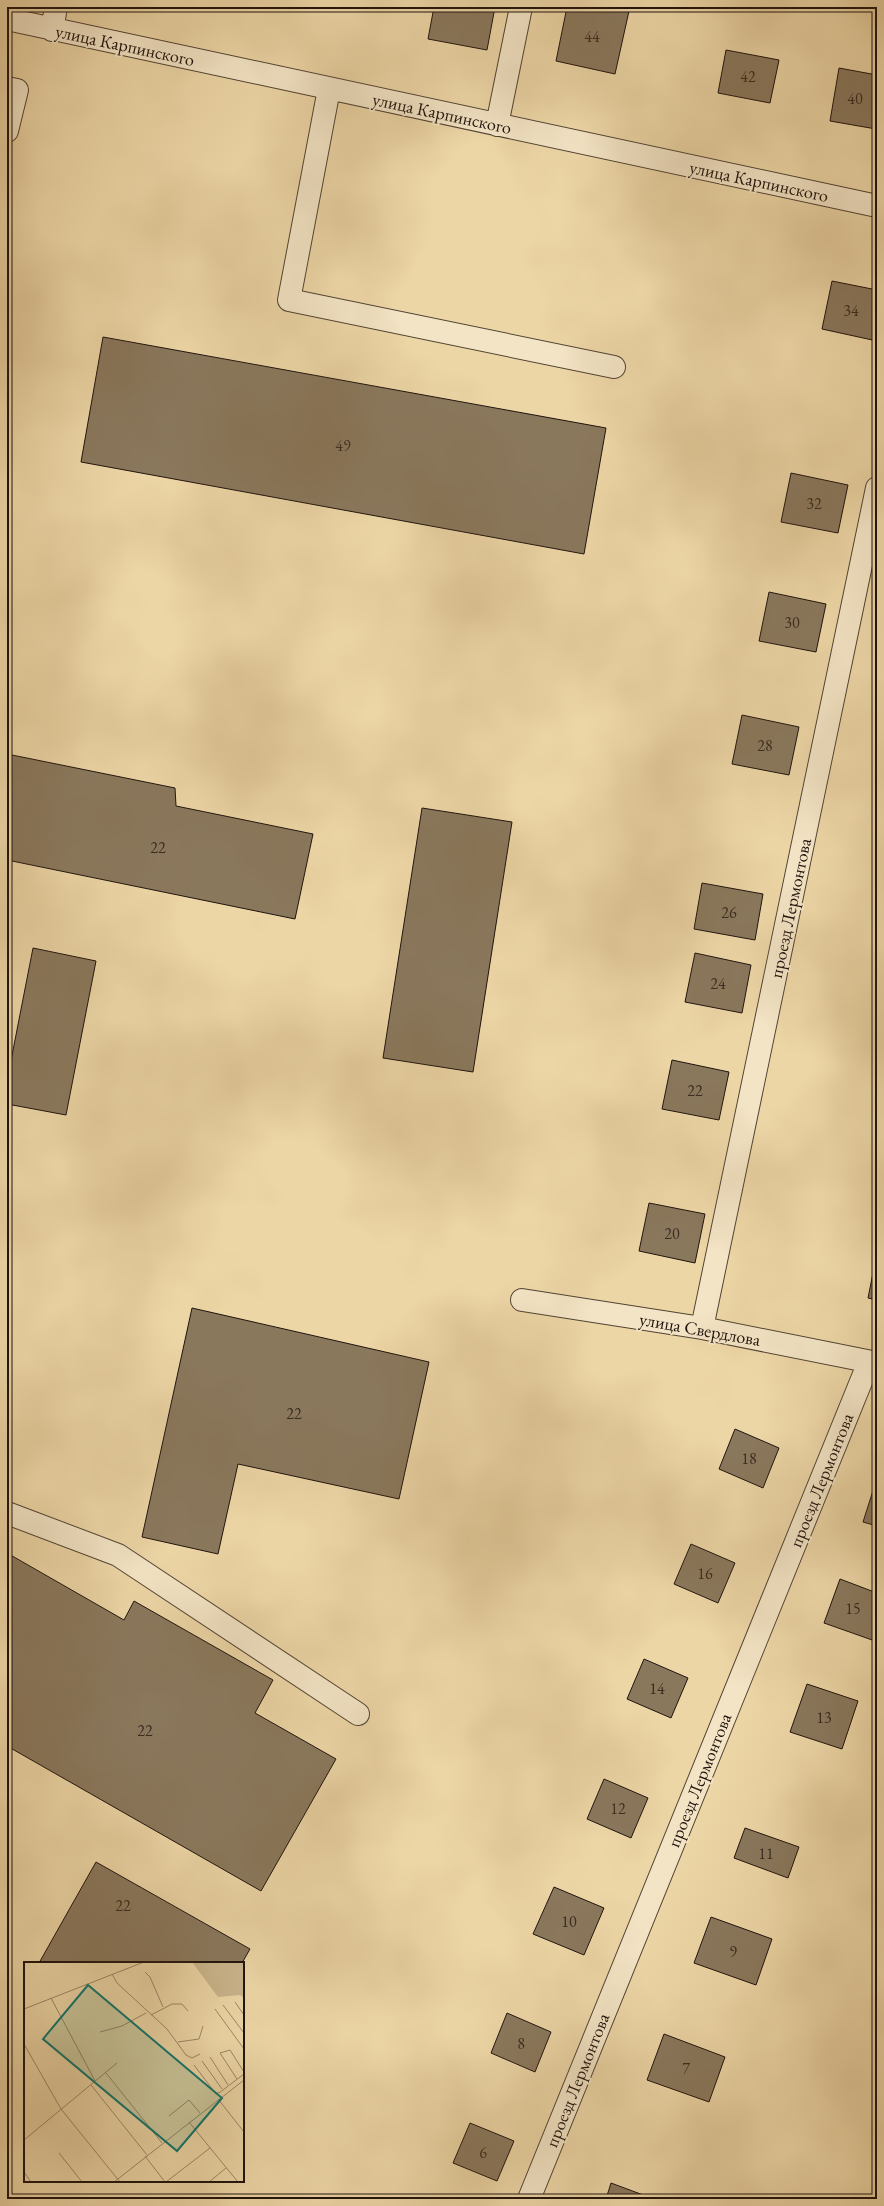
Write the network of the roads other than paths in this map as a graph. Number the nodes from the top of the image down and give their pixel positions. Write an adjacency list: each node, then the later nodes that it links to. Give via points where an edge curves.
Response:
1 (56, 7): 4 (street)
2 (521, 7): 7 (street)
3 (7, 20): 4 (street, улица Карпинского)
4 (52, 30): 6 (street, улица Карпинского)
5 (7, 88): 8 (street, via 17,90)
6 (329, 89): 7 (street, улица Карпинского); 10 (street, via 289,300)
7 (497, 125): 9 (street, улица Карпинского)
8 (7, 131)
9 (877, 206)
10 (614, 367)
11 (877, 488): 13 (street, проезд Лермонтова)
12 (522, 1300): 13 (street, улица Свердлова)
13 (702, 1328): 14 (street, улица Свердлова)
14 (873, 1362): 17 (street, проезд Лермонтова)
15 (7, 1513): 16 (street, via 118,1555)
16 (358, 1714)
17 (529, 2199)

